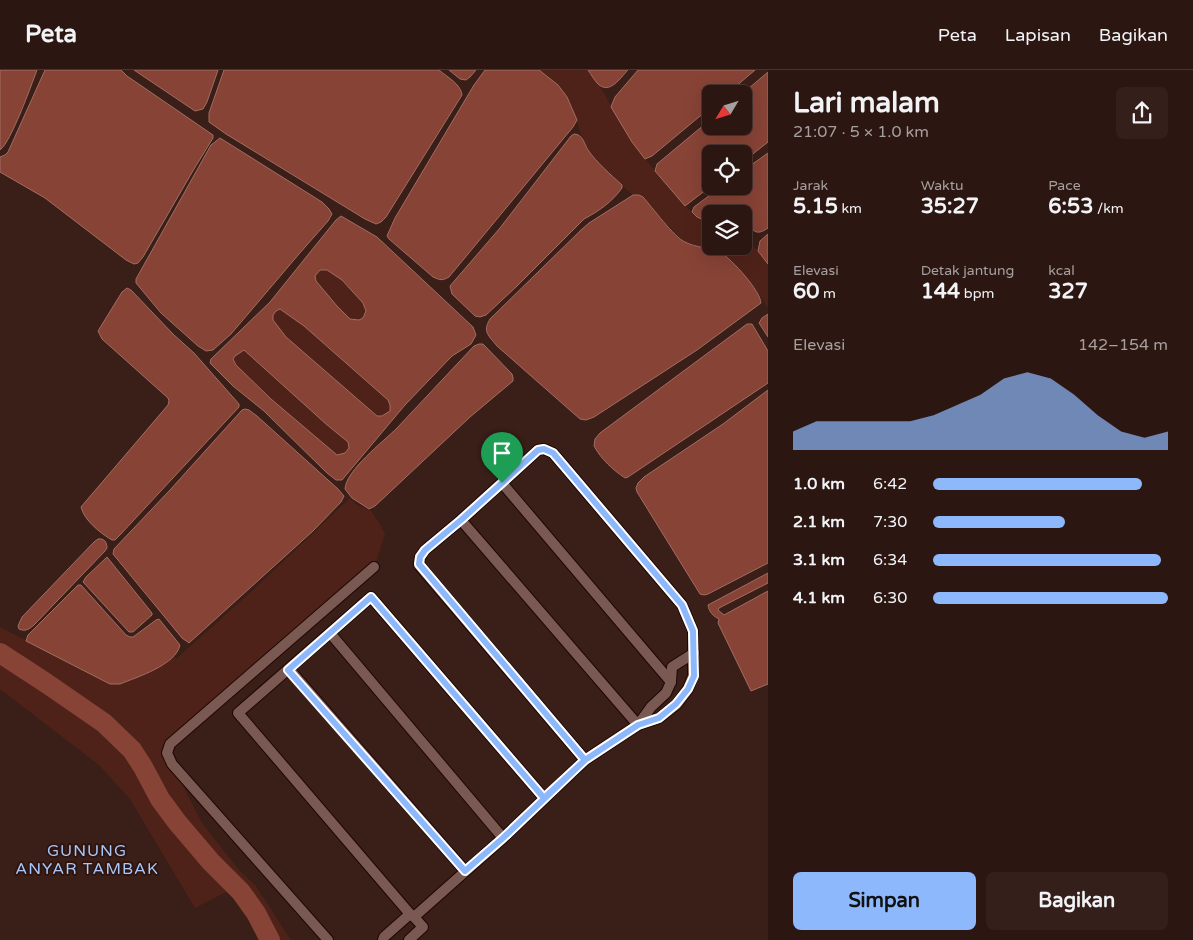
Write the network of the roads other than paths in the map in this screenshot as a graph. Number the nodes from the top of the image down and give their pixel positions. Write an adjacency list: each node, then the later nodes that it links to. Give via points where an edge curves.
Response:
1 (502, 483): 2 (street); 5 (street, via 538,450 553,453 682,605 693,631); 7 (street)
2 (461, 520): 8 (street); 9 (street, via 425,550 419,564)
3 (374, 567): 14 (street, via 170,744 167,753 172,764)
4 (330, 633): 6 (street); 10 (street, via 371,597); 11 (street)
5 (694, 653): 7 (street, via 672,666); 8 (street, via 694,676 688,689 659,718)
6 (288, 670): 12 (street); 13 (street, via 238,713)
7 (671, 682): 8 (street, via 666,693)
8 (638, 725): 9 (street)
9 (585, 760): 10 (street)
10 (544, 798): 11 (street)
11 (503, 838): 12 (street)
12 (465, 871): 13 (street)
13 (412, 915): 15 (street); 16 (street, via 423,928)
14 (328, 940)
15 (383, 940)
16 (409, 940)

